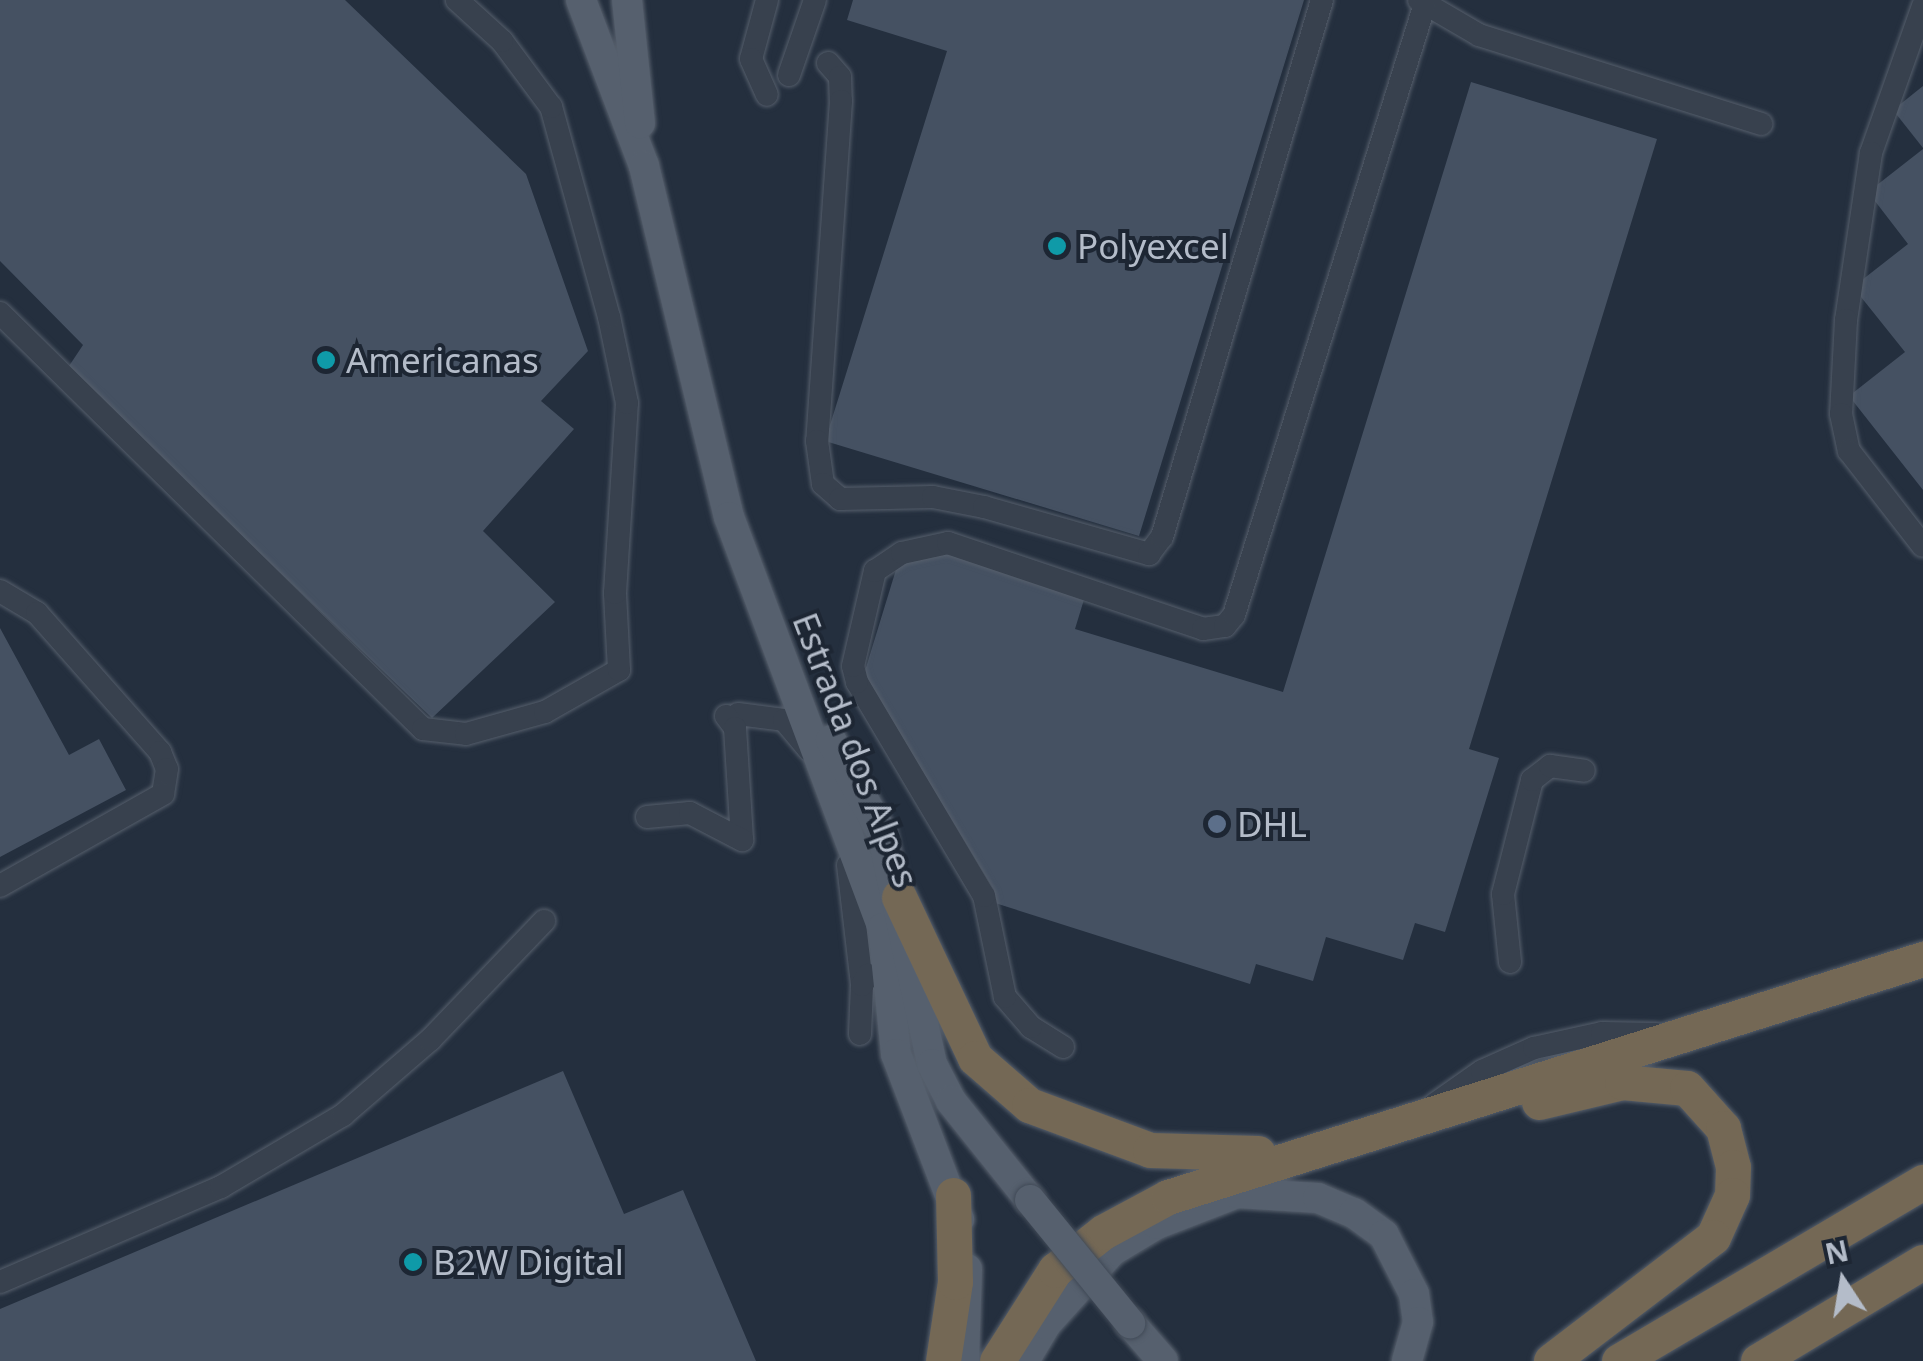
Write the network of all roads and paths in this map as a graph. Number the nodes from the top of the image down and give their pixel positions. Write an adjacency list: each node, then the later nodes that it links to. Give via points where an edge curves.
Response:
1 (458, 0): 16 (lane, via 502,41 550,107 609,317 628,403 615,593 619,670 546,712 466,734 423,729)
2 (580, 0): 15 (main road, Estrada dos Alpes)
3 (627, 0): 15 (main road, Estrada dos Alpes)
4 (767, 0): 9 (lane)
5 (815, 0): 10 (lane)
6 (1322, 0): 11 (lane, via 1162,538 1149,554 984,507 933,498 840,499 823,484 817,440 841,101 840,77)
7 (1422, 4): 14 (lane, via 1479,35); 28 (lane, via 1225,626 1203,629 948,543 902,553 876,571 853,666 857,682 984,896 1005,996 1031,1027)
8 (1923, 6): 17 (lane, via 1871,153 1846,320 1840,414 1849,450)
9 (759, 26): 10 (lane); 13 (lane, via 751,59)
10 (800, 41): 12 (lane)
11 (828, 63)
12 (789, 76)
13 (767, 95)
14 (1762, 124)
15 (644, 166): 22 (main road, Estrada dos Alpes, via 730,517 786,658 882,833)
16 (0, 313)
17 (1923, 546)
18 (0, 591): 21 (lane, via 38,613 160,752 167,769 163,794)
19 (1584, 771): 25 (lane, via 1550,766 1532,780 1503,894)
20 (647, 817): 26 (lane, via 690,813 742,840 732,715 784,720 798,730 845,847)
21 (0, 886)
22 (891, 912): 26 (lane); 29 (highway, via 975,1058 1029,1105 1112,1140 1178,1154 1229,1156); 32 (main road, Estrada dos Alpes, via 896,1054); 39 (main road, bridge, via 932,1064 952,1101)
23 (544, 921): 34 (lane, via 430,1040 342,1114 221,1187)
24 (1923, 959): 29 (highway)
25 (1510, 962)
26 (862, 985): 27 (lane)
27 (860, 1034)
28 (1063, 1048)
29 (1334, 1144): 37 (highway, via 1168,1196 1103,1232 1056,1270)
30 (1923, 1182): 42 (highway)
31 (1237, 1193): 38 (main road, via 1112,1251 1046,1324); 40 (main road, via 1318,1198 1354,1212 1384,1235 1414,1294 1418,1322); 41 (highway, via 1584,1089 1656,1080 1687,1088 1723,1128 1733,1167 1732,1195 1712,1237)
32 (953, 1195): 35 (highway, via 954,1282); 36 (main road, Estrada dos Alpes, via 968,1279)
33 (1923, 1262): 43 (highway)
34 (0, 1282)
35 (943, 1361)
36 (964, 1361)
37 (996, 1361)
38 (1024, 1361)
39 (1163, 1361)
40 (1407, 1361)
41 (1550, 1361)
42 (1619, 1361)
43 (1758, 1361)

